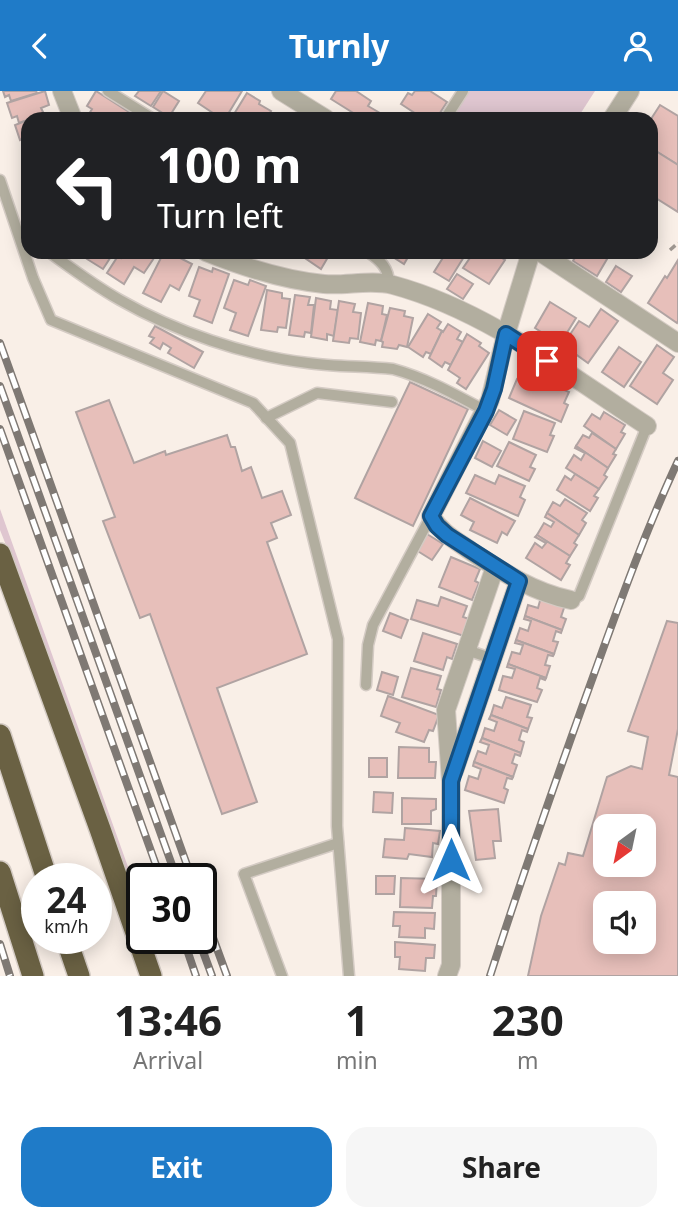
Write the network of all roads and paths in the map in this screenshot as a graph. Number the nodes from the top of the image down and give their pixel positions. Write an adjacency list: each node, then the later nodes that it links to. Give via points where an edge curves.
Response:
1 (62, 91): 6 (street)
2 (108, 91): 7 (lane)
3 (463, 91): 9 (lane)
4 (630, 91): 10 (street)
5 (288, 93): 8 (street)
6 (70, 112)
7 (142, 112)
8 (316, 112)
9 (450, 112)
10 (616, 112)
11 (0, 180): 12 (lane)
12 (17, 229): 13 (lane); 14 (lane)
13 (21, 232)
14 (21, 241)
15 (678, 243): 16 (path)
16 (670, 250)
17 (27, 259): 28 (lane, via 51,320 253,403)
18 (59, 259): 27 (lane, via 118,299 190,333 276,358 393,369)
19 (227, 259): 23 (street, via 324,284)
20 (377, 259): 23 (lane, via 384,264)
21 (529, 259): 24 (street)
22 (551, 259): 25 (street)
23 (389, 284): 24 (street, via 432,298)
24 (506, 334): 27 (street); 29 (street)
25 (678, 343)
26 (392, 402): 28 (lane, via 317,393)
27 (486, 411): 30 (street)
28 (267, 418): 40 (lane, via 290,443 338,639)
29 (647, 426): 34 (lane, via 579,596)
30 (431, 516): 32 (street, via 447,535); 37 (lane, via 373,625)
31 (0, 554): 46 (highway)
32 (495, 567): 33 (street); 35 (street)
33 (519, 581): 34 (street); 36 (street)
34 (571, 600)
35 (467, 650): 36 (lane); 39 (street, via 446,711)
36 (493, 659): 39 (street)
37 (366, 685)
38 (0, 736): 41 (highway)
39 (451, 781): 49 (street)
40 (338, 843): 47 (lane, via 244,874); 48 (lane)
41 (42, 863)
42 (0, 872): 44 (highway)
43 (71, 954): 45 (highway)
44 (33, 976)
45 (79, 976)
46 (151, 976)
47 (282, 976)
48 (349, 976)
49 (447, 976)

